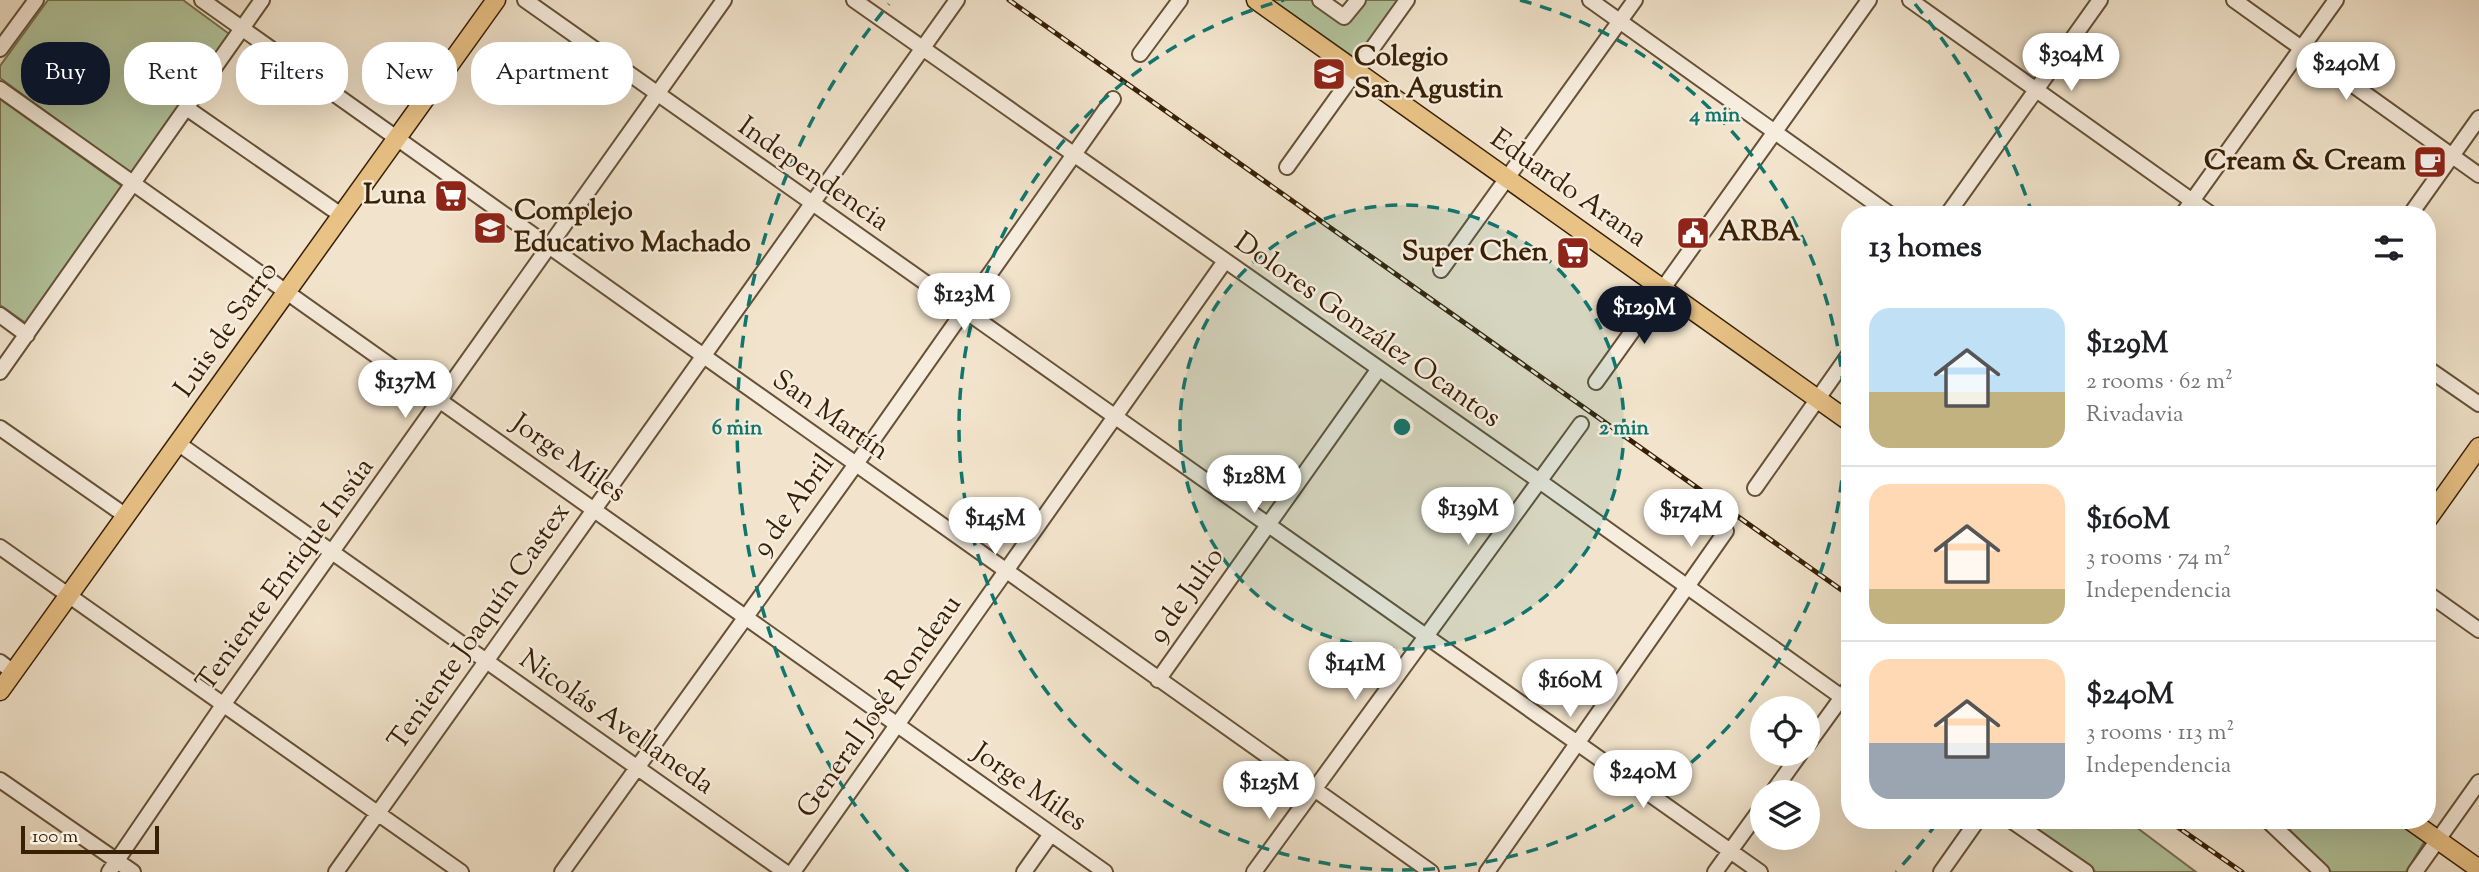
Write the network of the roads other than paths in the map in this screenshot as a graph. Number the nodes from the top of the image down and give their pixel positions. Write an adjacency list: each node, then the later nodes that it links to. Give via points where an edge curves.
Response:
1 (36, 0): 25 (street)
2 (202, 0): 22 (street, San Martín)
3 (262, 0): 22 (street)
4 (496, 0): 35 (main road, Luis de Sarro)
5 (526, 0): 30 (street, Independencia)
6 (724, 0): 30 (street, Teniente Enrique Insúa)
7 (854, 0): 23 (street, Dolores González Ocantos)
8 (957, 0): 23 (street, Teniente Joaquín Castex)
9 (1180, 0): 26 (street)
10 (1255, 0): 27 (main road, Eduardo Arana)
11 (1320, 0): 12 (street, via 1340,15 1346,15)
12 (1358, 0)
13 (1407, 0): 27 (street)
14 (1590, 0): 21 (street)
15 (1634, 0): 21 (street)
16 (1869, 0): 34 (street)
17 (1910, 0): 29 (street)
18 (2100, 0): 29 (street)
19 (2234, 0): 24 (street)
20 (2336, 0): 24 (street)
21 (1619, 21): 34 (street); 40 (street)
22 (242, 28): 32 (street); 35 (street, San Martín)
23 (922, 48): 36 (street, Dolores González Ocantos); 43 (street, Teniente Joaquín Castex)
24 (2301, 48): 37 (street); 42 (street)
25 (0, 50)
26 (1140, 54)
27 (1356, 71): 38 (street); 40 (main road, Eduardo Arana)
28 (0, 89): 41 (street, Jorge Miles)
29 (2036, 90): 42 (street); 45 (street)
30 (657, 95): 43 (street, Independencia); 50 (street, Teniente Enrique Insúa)
31 (1113, 99): 36 (street, 9 de Abril)
32 (188, 109): 41 (street); 49 (street)
33 (2479, 118): 37 (street)
34 (1775, 133): 44 (street); 54 (street)
35 (396, 138): 49 (main road, Luis de Sarro); 50 (street, San Martín)
36 (1072, 156): 51 (street, Dolores González Ocantos); 55 (street, 9 de Abril)
37 (2452, 156): 39 (street); 48 (street)
38 (1287, 167)
39 (2479, 175)
40 (1508, 178): 52 (street); 54 (main road, Eduardo Arana)
41 (135, 184): 53 (street, Jorge Miles); 57 (street)
42 (2192, 201): 46 (street); 47 (street)
43 (810, 203): 55 (street, Independencia); 58 (street, Teniente Joaquín Castex)
44 (1878, 206)
45 (1953, 206)
46 (2188, 206)
47 (2199, 206)
48 (2416, 206)
49 (341, 215): 53 (main road, Luis de Sarro)
50 (550, 248): 58 (street, San Martín); 64 (street, Teniente Enrique Insúa)
51 (1225, 261): 60 (street, Dolores González Ocantos); 68 (street, General José Rondeau)
52 (1441, 270)
53 (286, 290): 64 (street, Jorge Miles); 71 (main road, Luis de Sarro)
54 (1664, 290): 63 (street); 65 (main road, Eduardo Arana)
55 (962, 310): 68 (street, Independencia); 73 (street, 9 de Abril)
56 (0, 316): 57 (street)
57 (27, 334): 61 (street)
58 (702, 355): 73 (street, San Martín); 77 (street, Teniente Joaquín Castex)
59 (1841, 366): 65 (street)
60 (1378, 370): 74 (street, Dolores González Ocantos); 79 (street, 9 de Julio)
61 (0, 372)
62 (2436, 374): 66 (street)
63 (1596, 382)
64 (441, 399): 77 (street, Jorge Miles); 82 (street, Teniente Enrique Insúa)
65 (1818, 399): 67 (main road, Eduardo Arana); 75 (street)
66 (2479, 404)
67 (1841, 416)
68 (1115, 419): 79 (street, Independencia); 83 (street, General José Rondeau)
69 (1581, 424): 74 (street)
70 (0, 428): 78 (street)
71 (179, 444): 78 (main road, Luis de Sarro); 82 (street, Nicolás Avellaneda)
72 (2479, 447): 76 (main road)
73 (856, 464): 83 (street, San Martín); 87 (street, 9 de Abril)
74 (1538, 480): 84 (street, Dolores González Ocantos); 89 (street)
75 (1755, 488)
76 (2436, 507)
77 (594, 508): 87 (street, Jorge Miles); 90 (street, Teniente Joaquín Castex)
78 (126, 516): 85 (main road, Luis de Sarro)
79 (1268, 525): 89 (street, Independencia); 92 (street, 9 de Julio)
80 (1726, 531): 84 (street)
81 (0, 547): 85 (street)
82 (333, 553): 90 (street, Nicolás Avellaneda); 96 (street, Teniente Enrique Insúa)
83 (1006, 572): 92 (street, San Martín); 97 (street, General José Rondeau)
84 (1685, 588): 94 (street, Dolores González Ocantos); 99 (street)
85 (68, 595): 91 (main road, Luis de Sarro); 96 (street)
86 (2436, 599): 88 (street)
87 (745, 615): 97 (street, Jorge Miles); 100 (street, 9 de Abril)
88 (2479, 630)
89 (1426, 635): 99 (street, Independencia); 103 (street)
90 (485, 663): 100 (street, Nicolás Avellaneda); 104 (street, Teniente Joaquín Castex)
91 (7, 667): 93 (main road, Luis de Sarro)
92 (1158, 680): 103 (street, San Martín)
93 (0, 691)
94 (1841, 691)
95 (1841, 703): 98 (street)
96 (223, 705): 104 (street); 113 (street, Teniente Enrique Insúa)
97 (897, 725): 110 (street, Jorge Miles); 120 (street, General José Rondeau)
98 (1820, 729)
99 (1576, 741): 112 (street, Independencia); 125 (street)
100 (637, 767): 118 (street, 9 de Abril); 119 (street, Nicolás Avellaneda)
101 (0, 780): 113 (street)
102 (2479, 782): 111 (street)
103 (1313, 790): 123 (street); 124 (street, San Martín)
104 (378, 813): 116 (street, Teniente Joaquín Castex); 117 (street)
105 (1750, 824): 112 (street)
106 (1971, 829): 128 (street)
107 (2024, 829): 129 (street)
108 (2276, 829): 130 (street)
109 (2423, 829): 111 (main road)
110 (1051, 834): 121 (street); 122 (street, Jorge Miles)
111 (2439, 840): 114 (main road); 131 (street)
112 (1730, 851): 126 (street); 127 (street, Independencia)
113 (113, 866): 115 (street)
114 (2479, 869)
115 (133, 872)
116 (335, 872)
117 (461, 872)
118 (562, 872)
119 (785, 872)
120 (793, 872)
121 (1024, 872)
122 (1105, 872)
123 (1254, 872)
124 (1431, 872)
125 (1487, 872)
126 (1715, 872)
127 (1760, 872)
128 (1941, 872)
129 (2086, 872)
130 (2322, 872)
131 (2415, 872)

